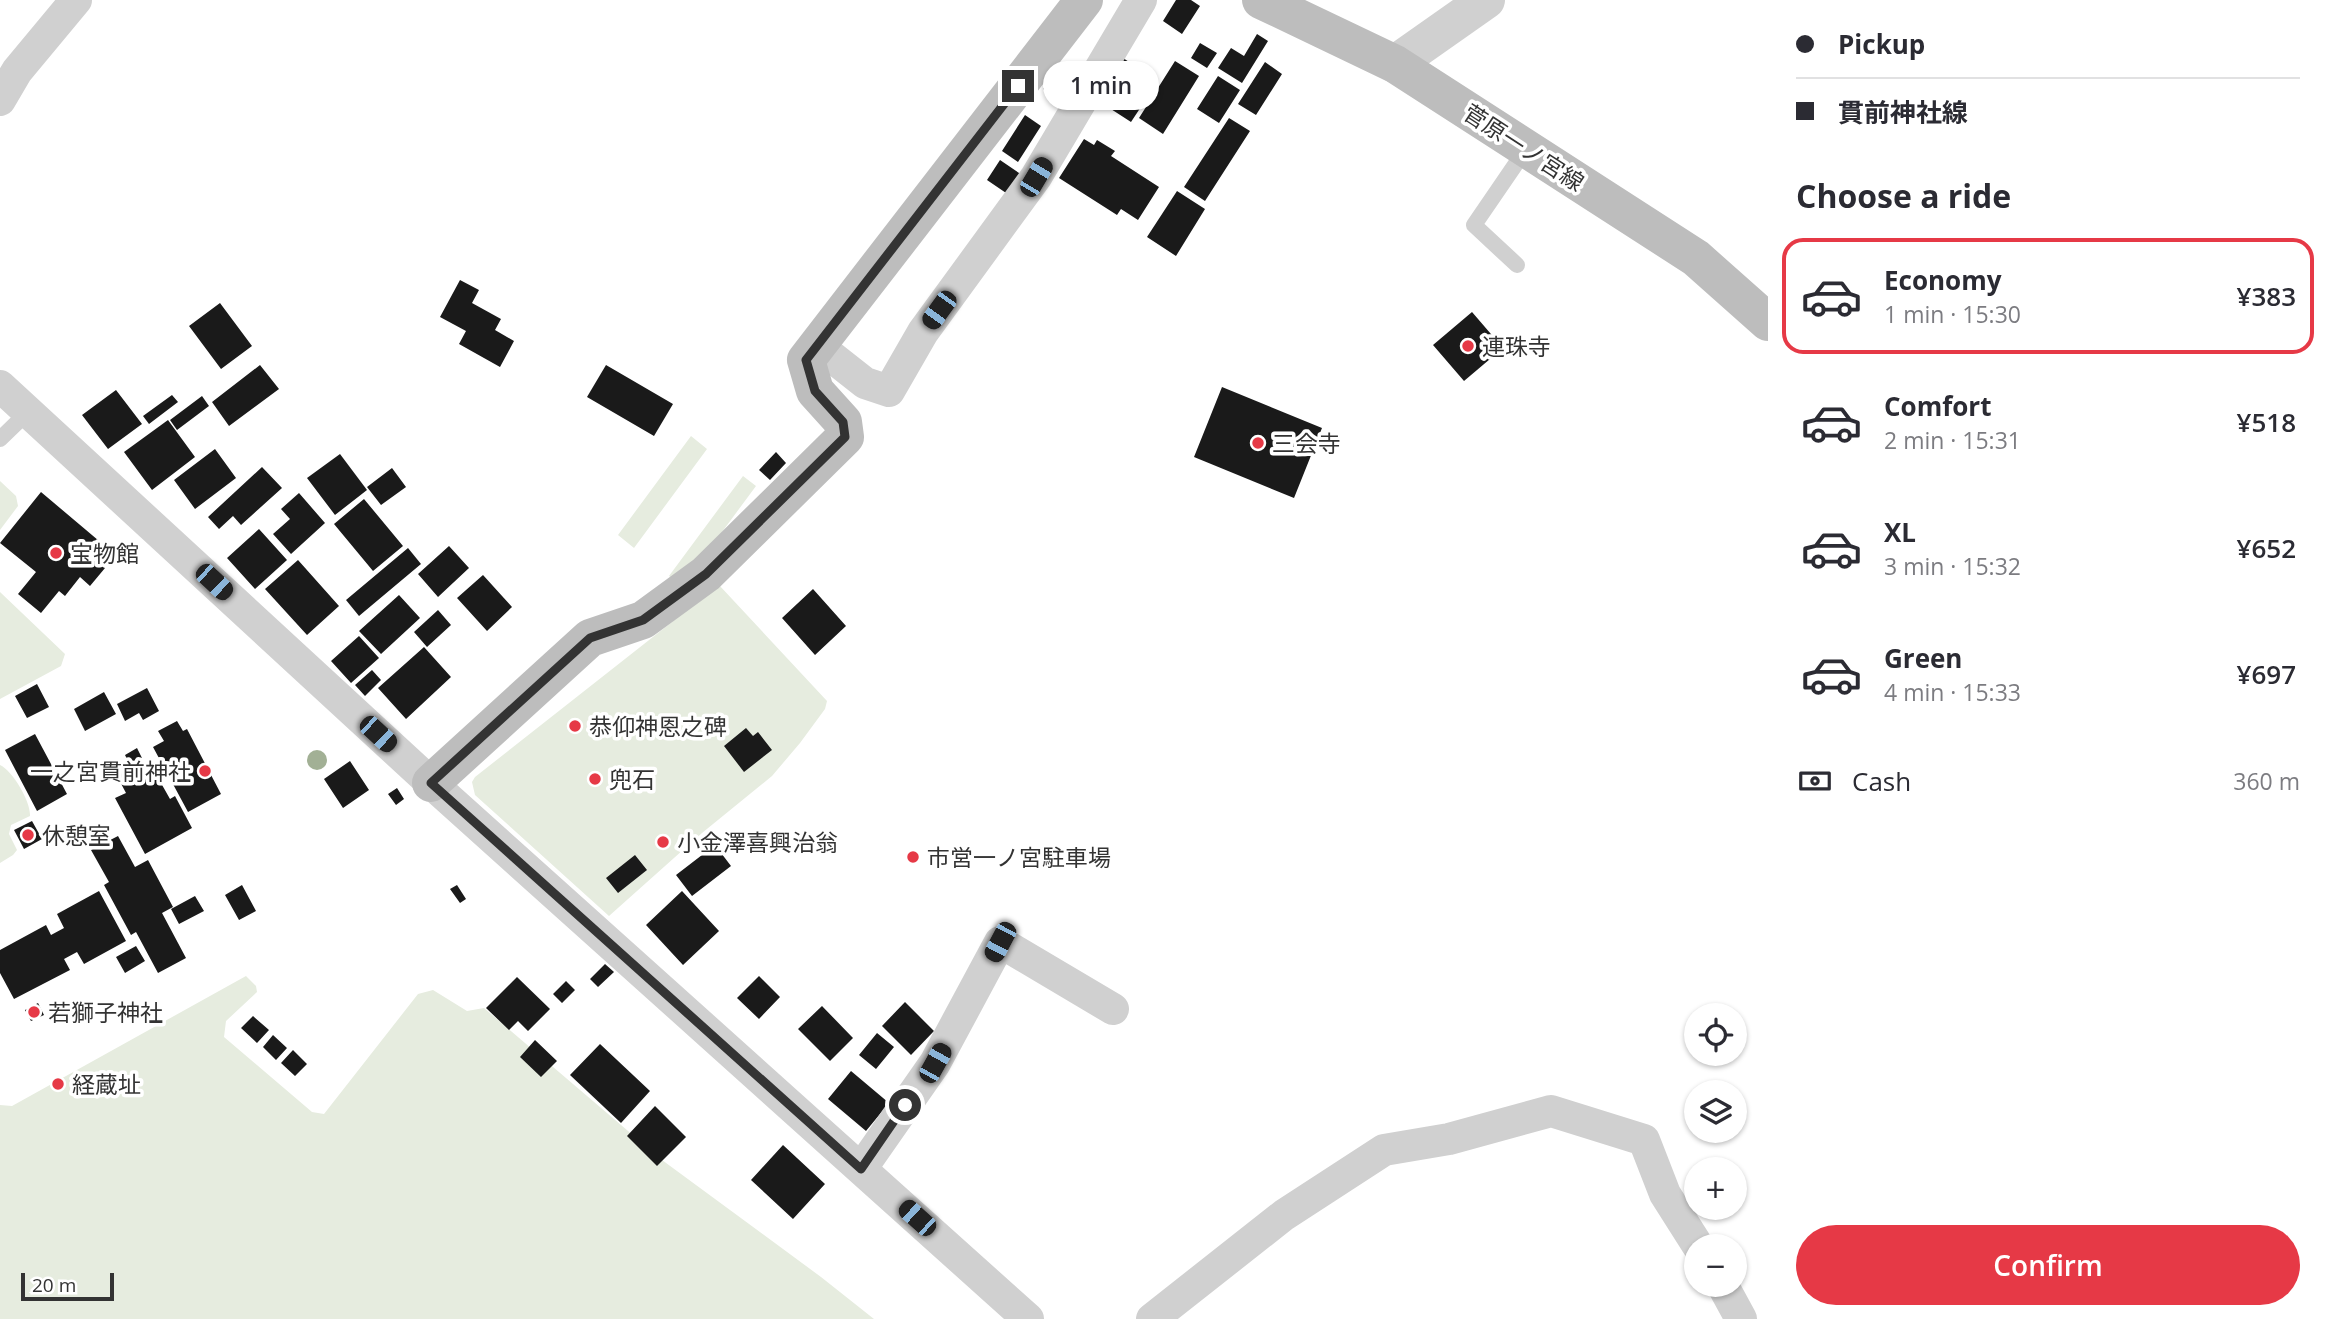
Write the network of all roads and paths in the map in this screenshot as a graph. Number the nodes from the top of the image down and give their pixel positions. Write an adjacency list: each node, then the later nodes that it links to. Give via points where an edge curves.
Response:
1 (76, 0): 7 (street, via 17,71)
2 (1084, 0): 11 (main road)
3 (1142, 0): 11 (street, via 1036,177 923,332 889,391 865,383)
4 (1261, 0): 6 (main road, 菅原一ノ宮線)
5 (1486, 0): 6 (street)
6 (1395, 64): 8 (main road, 菅原一ノ宮線)
7 (0, 100)
8 (1526, 148): 9 (lane, via 1474,225); 10 (main road, 菅原一ノ宮線, via 1696,258)
9 (1517, 265)
10 (1768, 322)
11 (818, 346): 15 (main road, via 806,360 815,391 843,422 845,437 706,574 643,620 590,638)
12 (0, 386): 13 (street)
13 (29, 411): 14 (lane); 15 (street)
14 (0, 439)
15 (431, 783): 17 (street)
16 (1113, 1009): 17 (street, via 1000,942 935,1063)
17 (861, 1169): 20 (street)
18 (1690, 1234): 21 (street, via 1665,1194 1644,1140 1552,1111 1449,1139 1384,1150 1284,1215)
19 (1729, 1297): 22 (street)
20 (1028, 1319)
21 (1152, 1319)
22 (1741, 1319)

